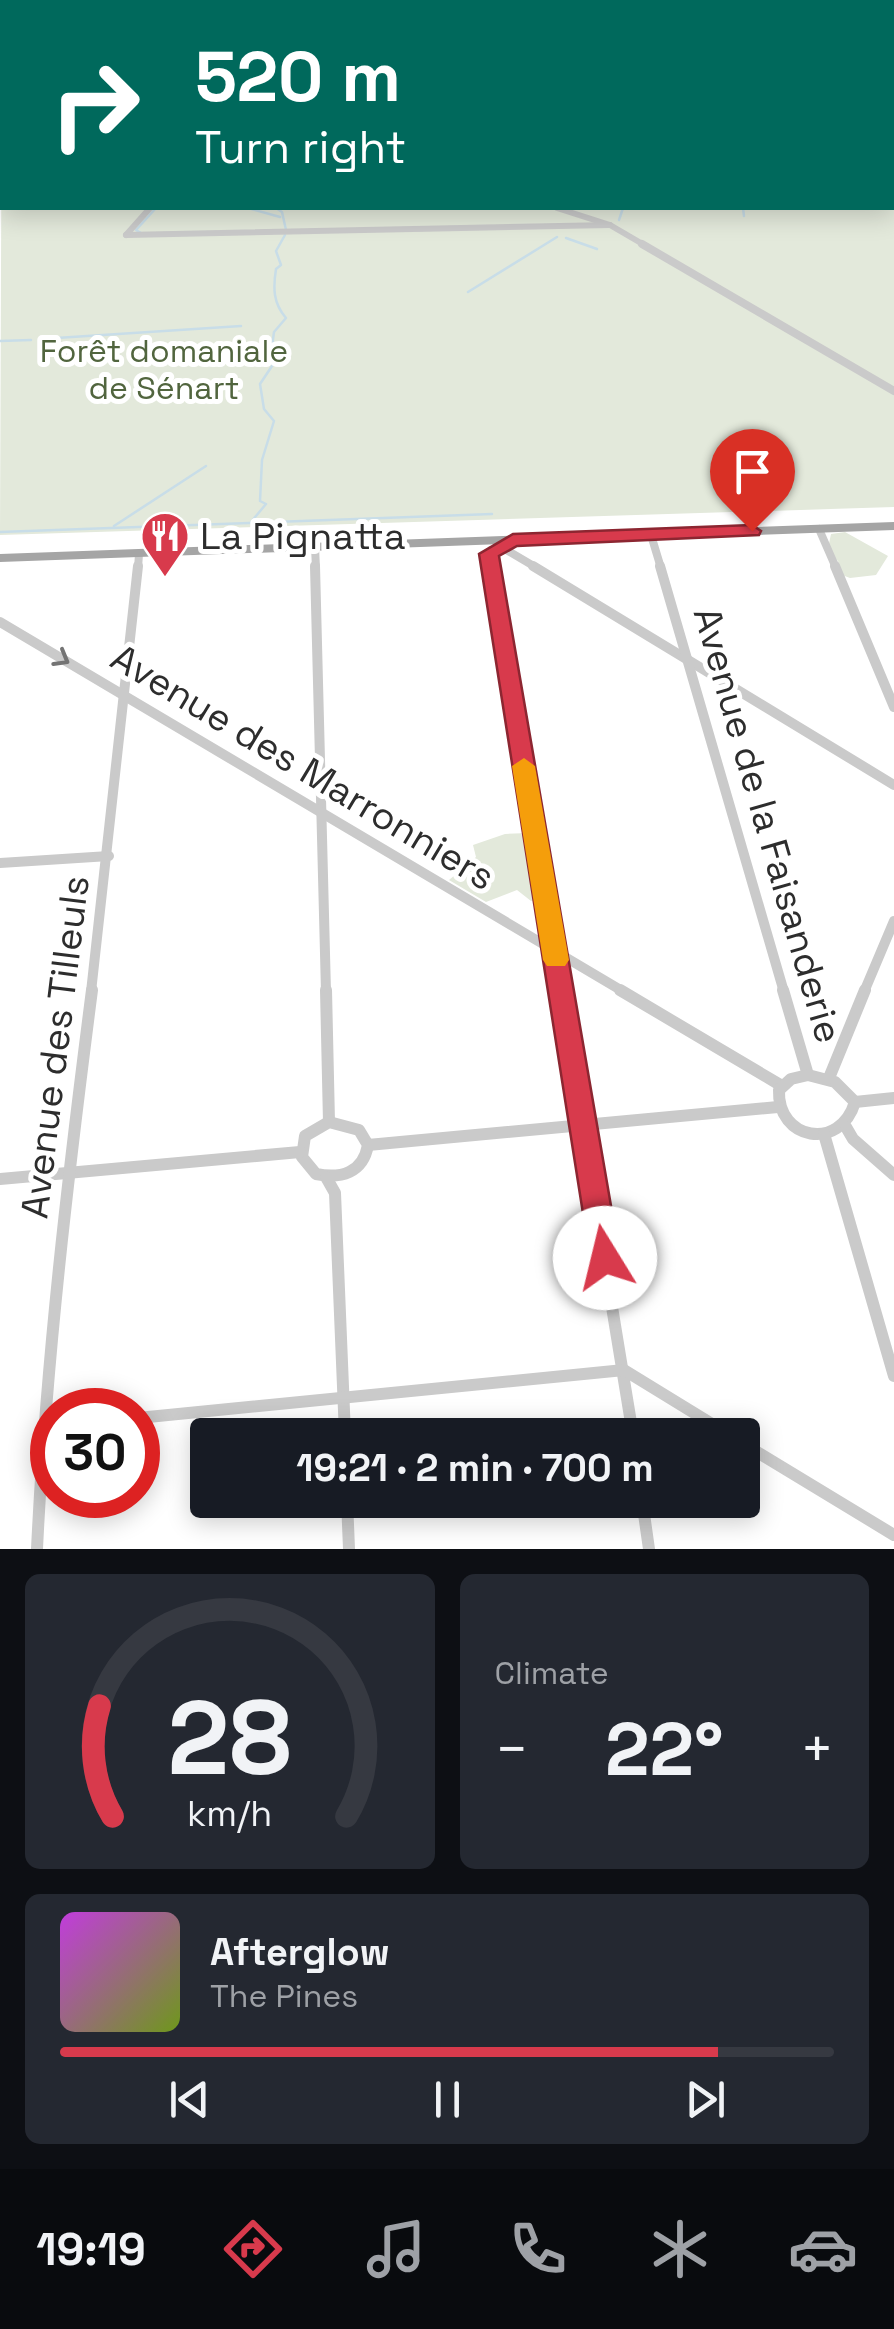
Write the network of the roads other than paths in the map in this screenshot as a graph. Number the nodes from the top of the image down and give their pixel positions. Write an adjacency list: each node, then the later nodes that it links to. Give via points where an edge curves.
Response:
1 (148, 210): 3 (street, via 126,235)
2 (564, 210): 3 (street)
3 (610, 224): 4 (street)
4 (894, 391)
5 (894, 522): 6 (main road); 10 (main road)
6 (818, 529): 7 (main road); 16 (street)
7 (651, 535): 8 (main road); 14 (street, Avenue de la Faisanderie)
8 (497, 545): 9 (main road); 14 (street); 22 (street, via 488,554)
9 (315, 547): 11 (main road); 18 (street)
10 (0, 550)
11 (139, 554): 12 (main road); 15 (street, Avenue des Tilleuls)
12 (0, 558)
13 (0, 622): 15 (street, Avenue des Marronniers, one-way to 15)
14 (686, 660): 17 (street); 23 (street, Avenue de la Faisanderie)
15 (124, 696): 18 (street, Avenue des Marronniers); 19 (street, Avenue des Tilleuls)
16 (894, 707)
17 (894, 786)
18 (321, 813): 22 (street, Avenue des Marronniers); 29 (street)
19 (109, 856): 20 (street); 35 (street, Avenue des Tilleuls)
20 (0, 863)
21 (894, 921): 24 (street)
22 (554, 951): 25 (street, Avenue des Marronniers); 30 (street)
23 (808, 1074): 24 (street); 25 (street)
24 (828, 1078): 27 (street)
25 (782, 1086): 28 (street)
26 (894, 1098): 27 (street)
27 (855, 1102): 31 (street)
28 (778, 1107): 30 (street); 32 (street, via 790,1124)
29 (330, 1122): 33 (street, via 359,1130); 34 (street, via 311,1130)
30 (583, 1127): 33 (street); 39 (street)
31 (846, 1127): 32 (street); 36 (street)
32 (824, 1134): 40 (street)
33 (368, 1145): 37 (street, via 357,1169)
34 (300, 1152): 35 (street); 37 (street, via 307,1168)
35 (68, 1173): 38 (street); 41 (street, Avenue des Tilleuls)
36 (894, 1174)
37 (326, 1176): 42 (street, via 335,1193)
38 (0, 1178)
39 (624, 1370): 42 (street); 45 (street); 46 (street)
40 (894, 1376)
41 (51, 1388)
42 (344, 1399): 43 (street); 44 (street)
43 (160, 1416)
44 (345, 1418)
45 (631, 1418)
46 (702, 1418)
47 (760, 1454): 51 (street)
48 (40, 1518): 52 (street, Avenue des Tilleuls)
49 (348, 1518): 53 (street)
50 (645, 1518): 54 (street)
51 (894, 1535)
52 (37, 1549)
53 (349, 1549)
54 (649, 1549)

